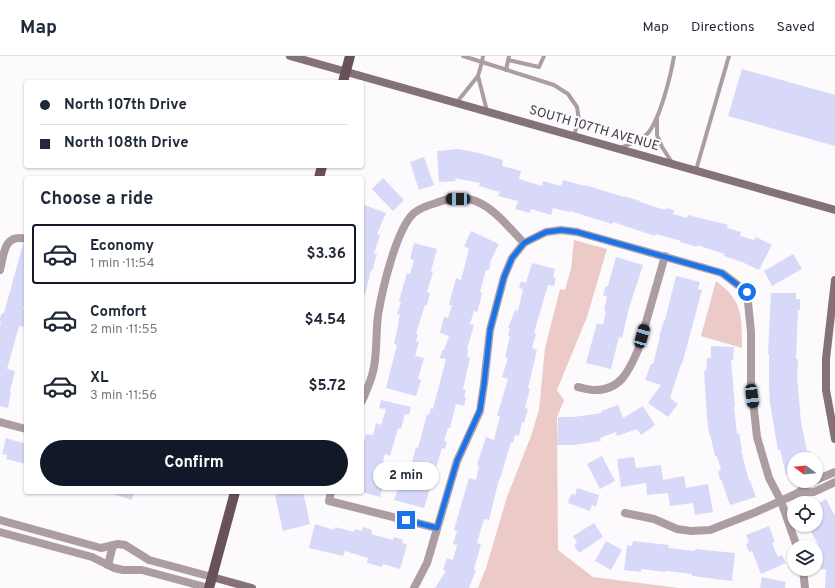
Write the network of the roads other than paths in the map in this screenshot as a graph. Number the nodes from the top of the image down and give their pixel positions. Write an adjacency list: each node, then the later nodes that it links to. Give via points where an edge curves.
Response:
1 (290, 56): 11 (main road, SOUTH 107TH AVENUE)
2 (350, 56): 11 (main road)
3 (463, 56): 9 (lane)
4 (483, 56): 9 (lane)
5 (544, 56): 8 (lane, via 539,67)
6 (674, 56): 16 (lane)
7 (729, 56): 20 (lane)
8 (509, 58): 10 (lane)
9 (482, 62): 10 (lane); 12 (lane)
10 (506, 70): 17 (lane, via 554,85 568,94 577,107 579,120)
11 (346, 71): 13 (main road); 14 (main road, SOUTH 107TH AVENUE)
12 (478, 76): 14 (lane); 15 (lane)
13 (344, 80)
14 (456, 103): 15 (main road, SOUTH 107TH AVENUE)
15 (487, 111): 17 (main road, SOUTH 107TH AVENUE)
16 (657, 119): 18 (lane, via 648,134); 19 (lane, via 657,135)
17 (574, 135): 18 (main road, SOUTH 107TH AVENUE)
18 (619, 148): 19 (main road, SOUTH 107TH AVENUE)
19 (673, 164): 20 (main road, SOUTH 107TH AVENUE)
20 (696, 170): 21 (main road, SOUTH 107TH AVENUE)
21 (835, 210)
22 (24, 238): 25 (street, via 11,239)
23 (524, 243): 24 (street, via 546,232 561,230); 30 (street, via 487,206 474,200 445,199 414,213 394,250 378,316 374,367); 44 (street, via 512,258 504,277 490,330 480,410 457,461)
24 (665, 256): 29 (street, via 632,366 624,378 604,389); 41 (street, via 722,273 747,292 751,332 751,382 757,437 769,478)
25 (0, 270)
26 (835, 280): 28 (main road)
27 (835, 308): 28 (main road)
28 (831, 318): 33 (main road, via 826,359 826,390)
29 (578, 387)
30 (364, 396)
31 (0, 422): 32 (street)
32 (24, 428)
33 (835, 439)
34 (835, 472): 35 (street)
35 (823, 477)
36 (835, 482): 38 (street, via 814,492)
37 (804, 488): 38 (street)
38 (798, 493): 41 (street)
39 (234, 494): 52 (main road)
40 (331, 494): 44 (street, via 329,501)
41 (781, 501): 42 (street, via 710,530 677,529 654,519); 47 (street)
42 (625, 513)
43 (0, 520): 46 (street)
44 (437, 528): 55 (street, via 427,563)
45 (0, 532): 49 (street)
46 (65, 538): 48 (street, via 101,548); 49 (street)
47 (795, 540)
48 (113, 545): 50 (street); 52 (street, via 125,546 149,560)
49 (62, 549): 50 (street, via 92,557)
50 (108, 565): 53 (street, via 123,570 142,570)
51 (804, 576): 56 (street)
52 (212, 577): 53 (main road); 54 (main road)
53 (209, 588)
54 (252, 588)
55 (414, 588)
56 (805, 588)

